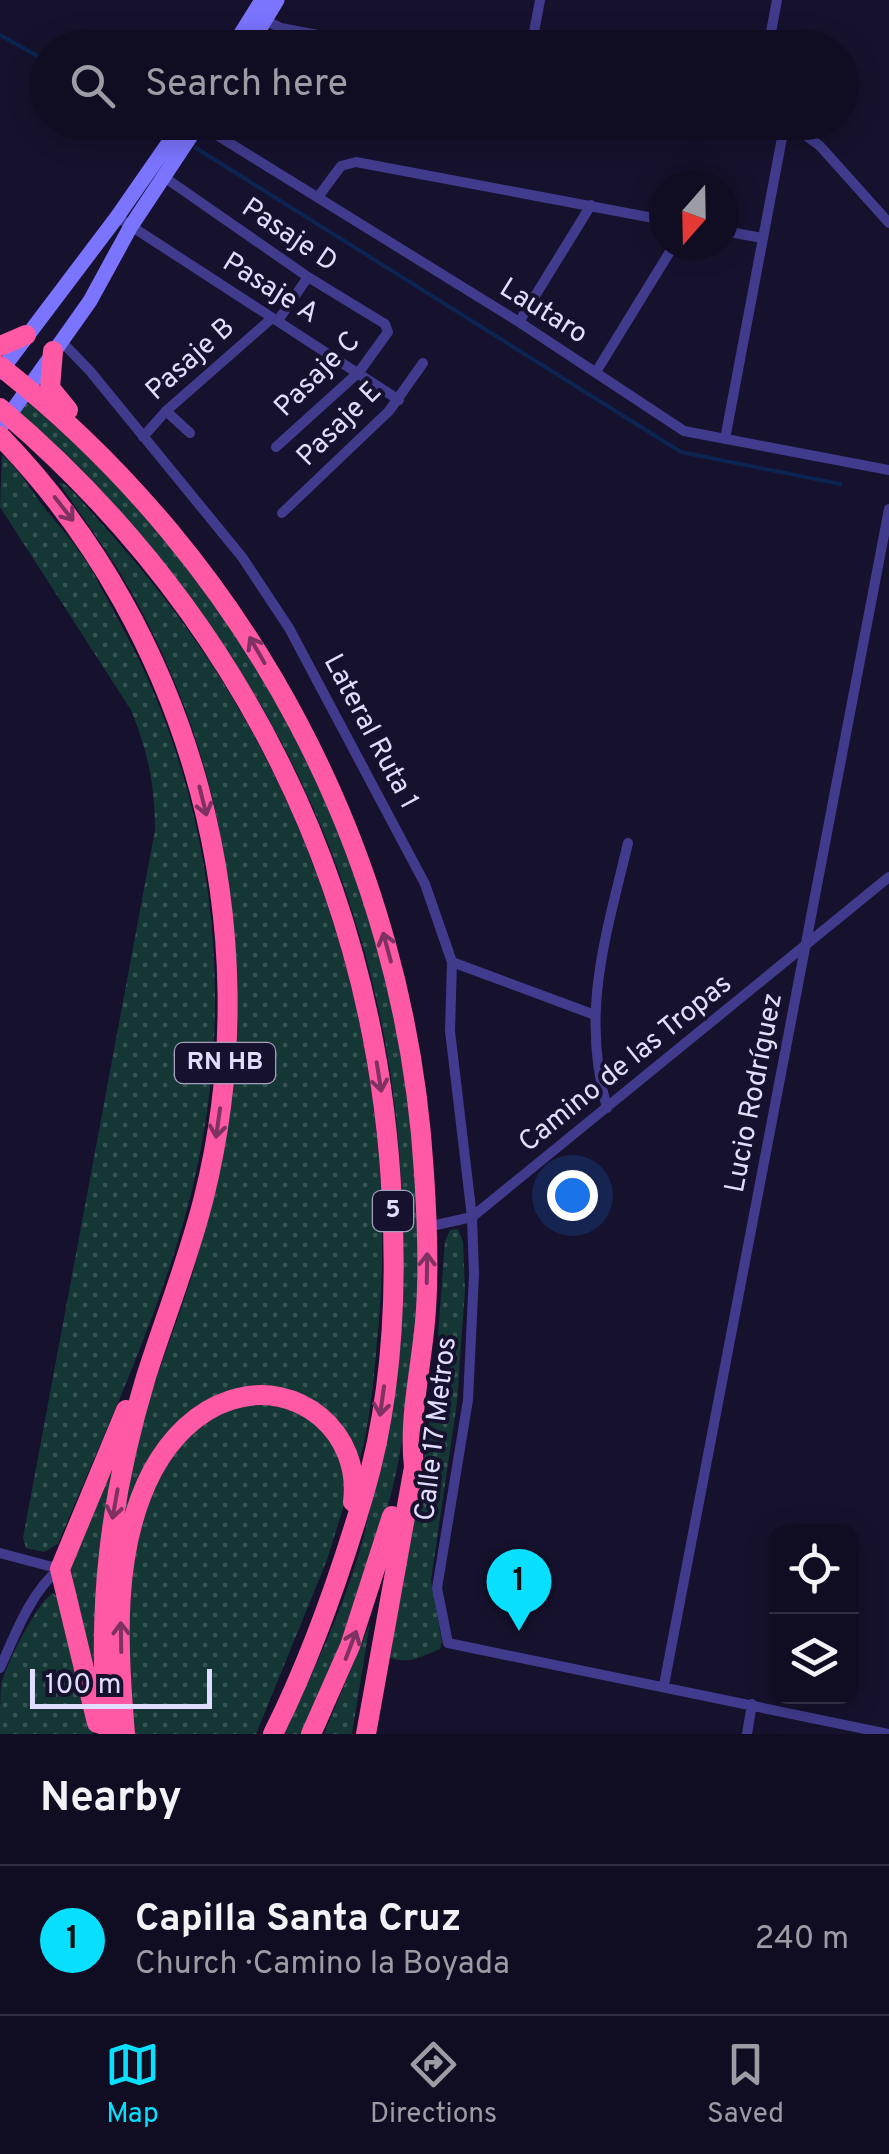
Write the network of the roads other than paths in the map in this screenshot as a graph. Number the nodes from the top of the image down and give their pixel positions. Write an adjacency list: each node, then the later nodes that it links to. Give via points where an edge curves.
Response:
1 (277, 0): 4 (street)
2 (540, 0): 6 (street)
3 (778, 0): 7 (street)
4 (261, 12): 5 (street)
5 (292, 30)
6 (535, 30)
7 (772, 30)
8 (182, 140): 17 (street)
9 (185, 140): 13 (street)
10 (222, 140): 14 (street, Lautaro)
11 (783, 140): 20 (street)
12 (810, 140): 18 (street)
13 (164, 177): 17 (street); 22 (street, Pasaje D)
14 (318, 197): 15 (street, via 341,166 356,162); 26 (street, Lautaro)
15 (590, 204): 16 (street); 26 (street)
16 (649, 217)
17 (124, 222): 23 (street); 24 (street); 25 (street, Pasaje A)
18 (889, 222)
19 (739, 234): 20 (street)
20 (762, 238): 42 (street)
21 (665, 260): 34 (street)
22 (308, 277): 25 (street, Pasaje B); 27 (street, Pasaje D)
23 (64, 282): 24 (street, via 81,287); 28 (street)
24 (90, 301): 30 (street)
25 (275, 319): 33 (street, Pasaje A); 37 (street, Pasaje B)
26 (519, 322): 34 (street, Lautaro)
27 (388, 332): 33 (street, Pasaje C)
28 (26, 336): 29 (highway); 32 (street)
29 (0, 346)
30 (57, 346): 35 (street); 40 (highway, via 50,388); 41 (street, Lateral Ruta 1, via 90,371)
31 (424, 363): 36 (street, Pasaje E)
32 (1, 369): 35 (highway)
33 (360, 372): 36 (street, Pasaje A); 43 (street, Pasaje C)
34 (596, 372): 42 (street, Lautaro, via 684,431)
35 (28, 388): 38 (street); 40 (highway)
36 (399, 400): 46 (street, Pasaje E)
37 (166, 411): 39 (street); 41 (street, Pasaje B)
38 (2, 425): 55 (highway, RN HB, one-way to 55, via 72,519 140,630 194,767 219,879 227,1010 216,1140 195,1230); 57 (highway, 5, one-way to 57, via 56,458 200,624 303,809 356,962 387,1124 393,1293 373,1453)
39 (190, 433)
40 (79, 434): 54 (highway, one-way to 40, via 411,1049 380,922 338,803 246,633 142,496)
41 (143, 436): 50 (street, Lateral Ruta 1, via 242,556 290,628 426,884)
42 (725, 440): 44 (street, Lautaro)
43 (276, 447)
44 (889, 470)
45 (889, 509): 49 (street, Lucio Rodríguez)
46 (282, 513)
47 (628, 843): 51 (street)
48 (889, 877): 49 (street, Camino de las Tropas)
49 (806, 946): 52 (street, Camino de las Tropas); 61 (street, Lucio Rodríguez)
50 (452, 962): 51 (street); 53 (street, Lateral Ruta 1, via 450,1031)
51 (594, 1015): 52 (street)
52 (607, 1108): 53 (street, Camino de las Tropas)
53 (472, 1217): 54 (street, Camino de las Tropas); 61 (street, Calle 17 Metros, via 468,1400 437,1588 448,1644)
54 (427, 1227): 56 (highway, one-way to 54, via 426,1306)
55 (147, 1374): 59 (highway); 64 (highway, RN HB, one-way to 64, via 107,1554 102,1619)
56 (410, 1434): 67 (highway, one-way to 56, via 368,1600); 68 (highway, via 414,1467)
57 (346, 1543): 65 (highway, one-way to 57, via 121,1606 128,1543 154,1469 193,1420 248,1396 280,1397 316,1412 345,1446 354,1472); 66 (highway, 5)
58 (0, 1553): 59 (street)
59 (60, 1568): 60 (street, via 36,1596); 63 (highway)
60 (0, 1668)
61 (664, 1685): 62 (street)
62 (752, 1704): 69 (street); 70 (street)
63 (100, 1734)
64 (108, 1734)
65 (126, 1734)
66 (273, 1734)
67 (311, 1734)
68 (366, 1734)
69 (747, 1734)
70 (889, 1734)

